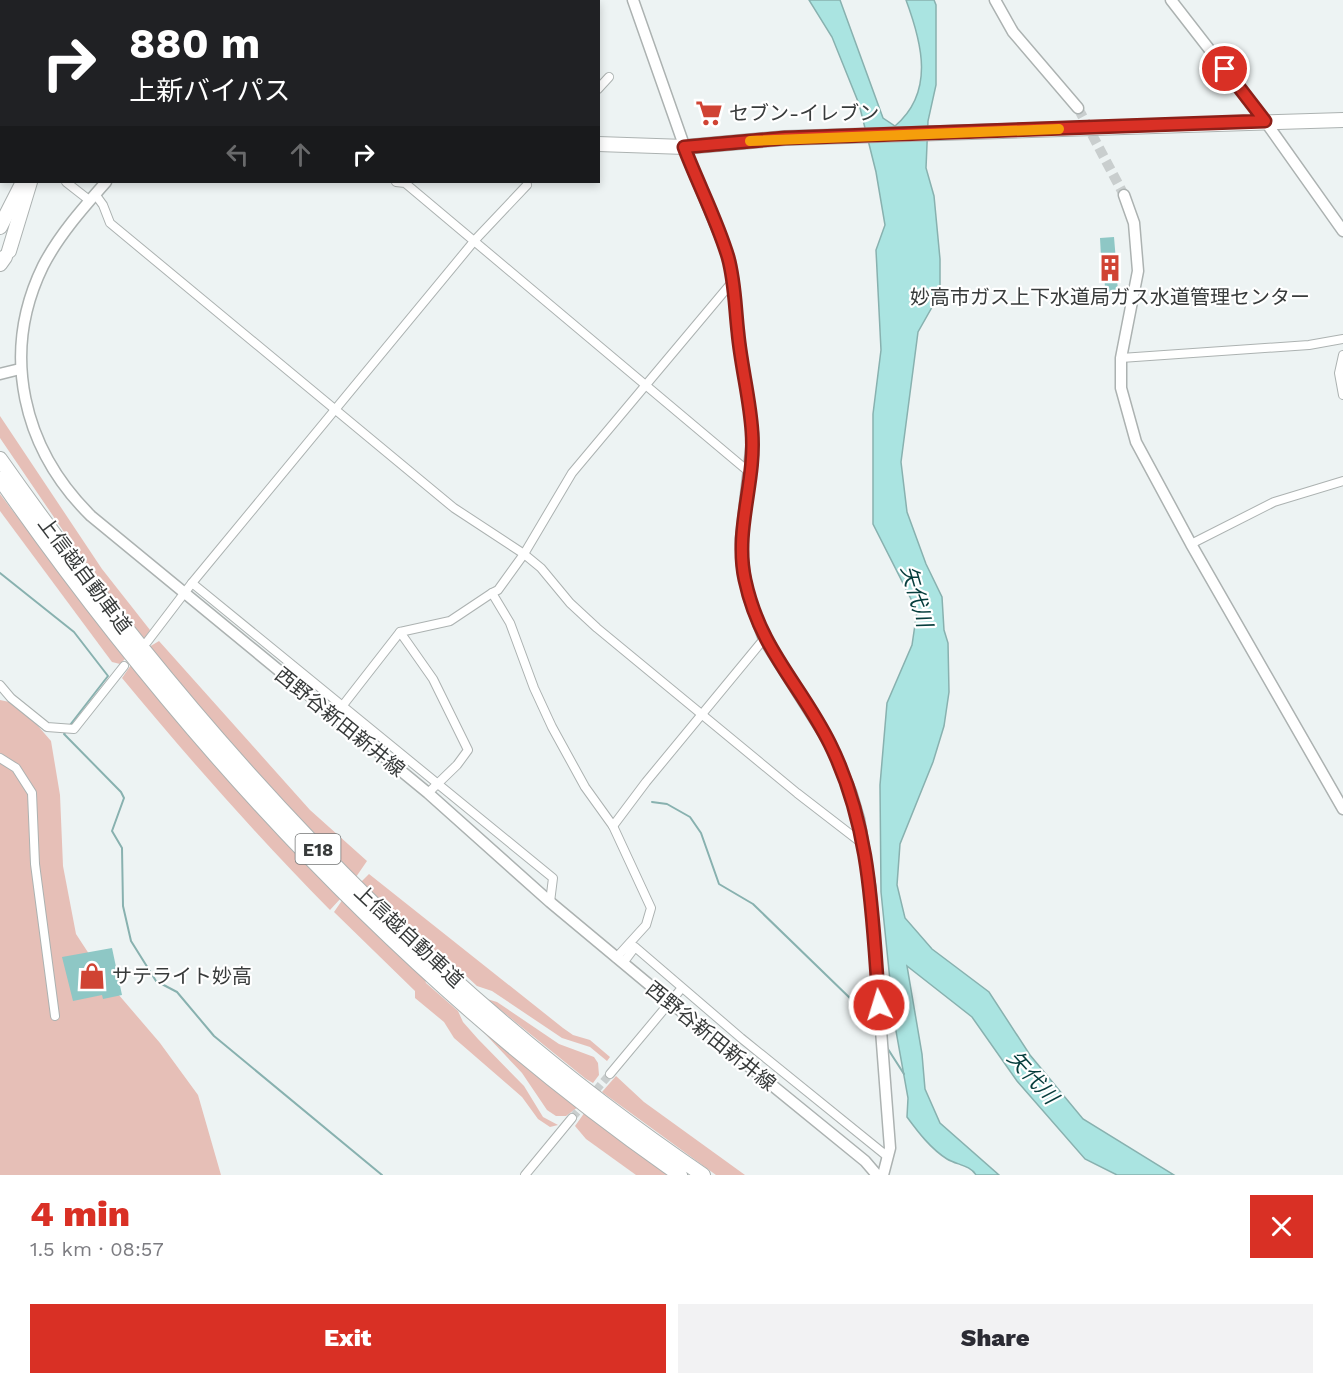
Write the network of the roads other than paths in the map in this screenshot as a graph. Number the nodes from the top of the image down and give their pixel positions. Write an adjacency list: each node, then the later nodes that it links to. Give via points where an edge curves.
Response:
1 (633, 0): 10 (street)
2 (995, 0): 6 (street, via 1013,32)
3 (1171, 0): 8 (street)
4 (609, 76): 5 (street)
5 (600, 87)
6 (1078, 108)
7 (1343, 120): 8 (highway)
8 (1265, 121): 10 (highway, via 785,138); 20 (street)
9 (600, 144): 10 (highway)
10 (684, 147): 23 (street, via 728,255)
11 (22, 183): 19 (highway)
12 (30, 183): 22 (highway)
13 (68, 183): 18 (street)
14 (105, 183): 18 (street, 西野谷新田新井線)
15 (405, 183): 21 (street)
16 (527, 185): 21 (street)
17 (1124, 195): 26 (street, via 1134,223 1138,271)
18 (92, 197): 27 (street, 西野谷新田新井線, via 55,247 36,282 21,334); 31 (street, via 103,205 110,223)
19 (0, 227)
20 (1343, 231)
21 (475, 240): 29 (street); 31 (street)
22 (4, 257)
23 (733, 281): 29 (street); 34 (street, via 753,434)
24 (1343, 339): 26 (street, via 1309,345)
25 (1343, 355): 30 (street, via 1339,373)
26 (1121, 358): 37 (street, via 1121,388 1136,442)
27 (20, 369): 28 (street); 41 (street, 西野谷新田新井線, via 30,420 54,475 91,516)
28 (0, 374)
29 (646, 384): 34 (street); 38 (street, via 572,473)
30 (1343, 395)
31 (336, 410): 38 (street, via 454,508); 40 (street)
32 (0, 448): 39 (highway)
33 (0, 459): 39 (highway, 上信越自動車道 / E18)
34 (749, 472): 44 (street, via 742,562 749,598)
35 (1343, 481): 37 (street, via 1274,502)
36 (3, 484): 66 (highway, 上信越自動車道 / E18, via 152,681 224,766 314,862 505,1040 610,1125)
37 (1191, 544): 54 (street)
38 (525, 554): 42 (street); 49 (street, via 570,603)
39 (75, 563): 67 (highway, 上信越自動車道 / E18, via 191,710 350,882 537,1050 626,1121)
40 (192, 583): 41 (street); 48 (street)
41 (184, 593): 45 (street); 50 (street, 西野谷新田新井線)
42 (492, 593): 43 (street, via 450,621); 55 (street, via 510,623 552,727 585,787)
43 (400, 632): 48 (street); 52 (street, via 433,678 468,750)
44 (764, 639): 49 (street); 56 (street, via 829,742 851,792)
45 (147, 642)
46 (124, 666): 47 (street, via 74,729 47,727)
47 (0, 685)
48 (342, 706): 50 (street); 52 (street)
49 (700, 715): 55 (street); 56 (street)
50 (334, 718): 53 (street, 西野谷新田新井線)
51 (0, 758): 61 (street, via 16,768 32,793 34,864)
52 (435, 783): 53 (street); 57 (street, via 553,878)
53 (428, 793): 57 (street, 西野谷新田新井線)
54 (1343, 809)
55 (613, 826): 58 (street, via 651,908 646,925)
56 (863, 844): 64 (street, via 872,910)
57 (550, 902): 58 (street, 西野谷新田新井線)
58 (620, 960): 59 (street, via 634,948); 60 (street, 西野谷新田新井線)
59 (681, 989): 60 (street); 64 (street)
60 (670, 1002): 62 (street); 68 (street, 西野谷新田新井線, via 865,1161)
61 (55, 1016)
62 (610, 1074)
63 (572, 1118): 65 (street)
64 (888, 1157): 69 (street)
65 (525, 1175)
66 (680, 1175)
67 (703, 1175)
68 (877, 1175)
69 (883, 1175)

